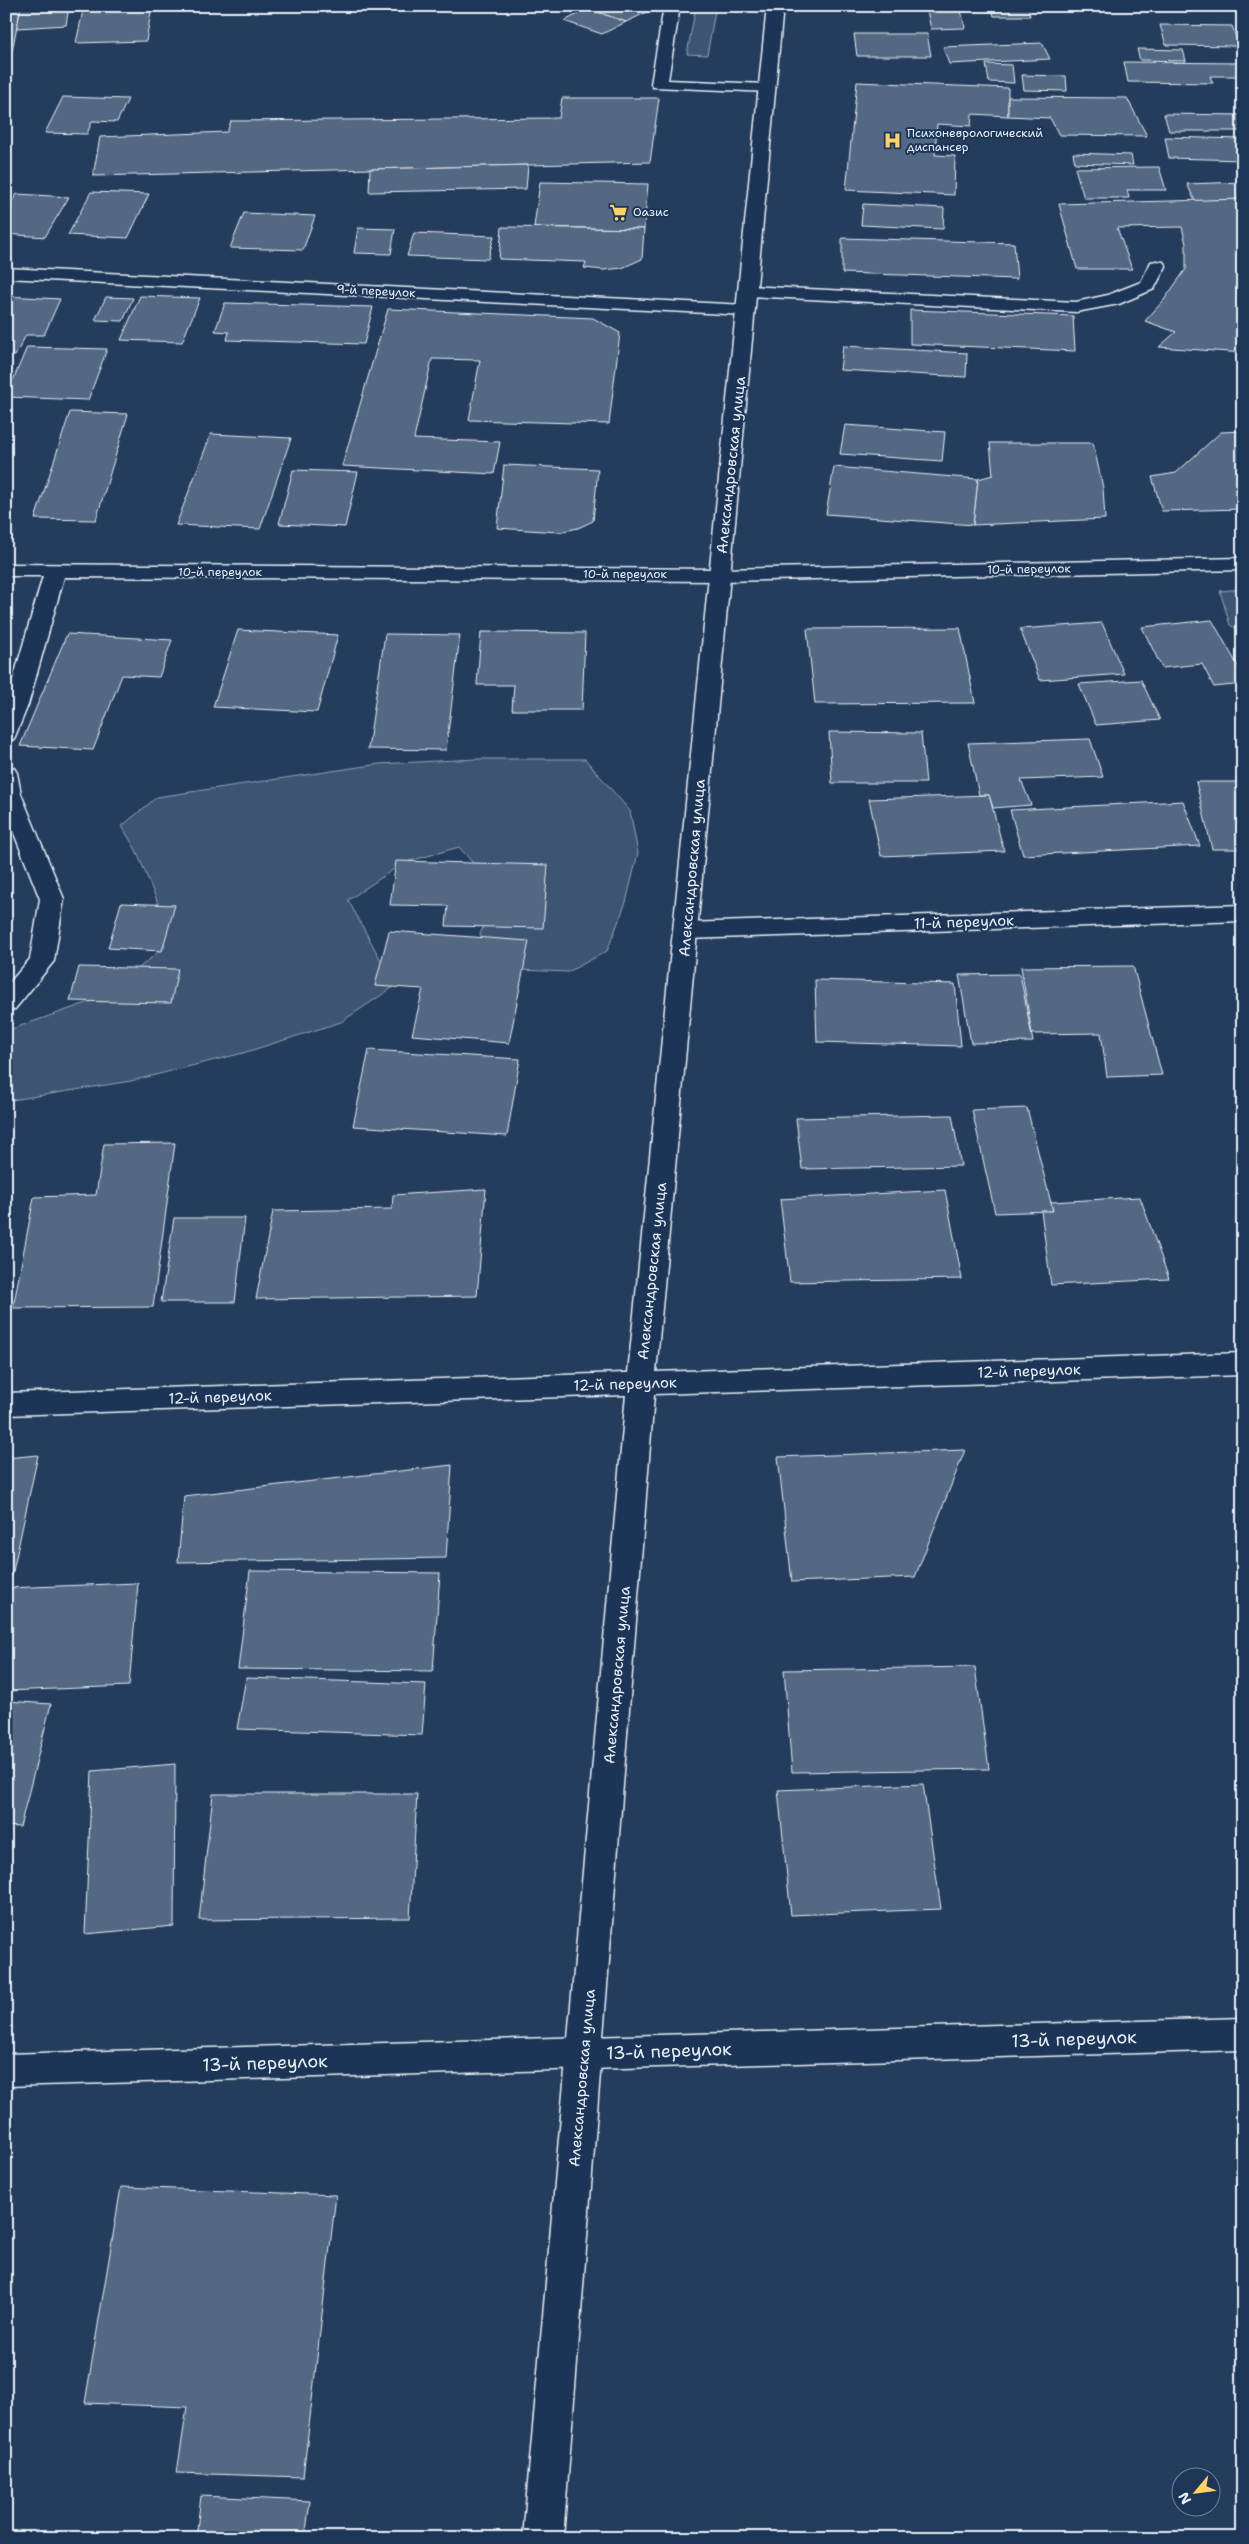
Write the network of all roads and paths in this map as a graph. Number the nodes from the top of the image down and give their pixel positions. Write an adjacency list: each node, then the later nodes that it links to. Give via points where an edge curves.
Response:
1 (672, 6): 3 (street, via 660,84)
2 (775, 6): 3 (street, Александровская улица)
3 (766, 89): 6 (street, Александровская улица)
4 (1157, 266): 6 (street, 9-й переулок, via 1148,285 1113,300 1076,307)
5 (6, 273): 6 (street, 9-й переулок)
6 (747, 300): 10 (street, Александровская улица)
7 (1243, 564): 10 (street, 10-й переулок)
8 (6, 570): 9 (street, 10-й переулок)
9 (55, 571): 10 (street, 10-й переулок); 11 (street)
10 (720, 575): 14 (street, Александровская улица)
11 (6, 734)
12 (6, 773): 15 (street, via 10,794 52,899 42,961)
13 (1243, 912): 14 (street, 11-й переулок)
14 (686, 931): 17 (street, Александровская улица)
15 (6, 1004)
16 (1243, 1364): 17 (street, 12-й переулок)
17 (642, 1383): 18 (street, 12-й переулок); 20 (street, Александровская улица)
18 (6, 1404)
19 (1243, 2034): 20 (street, 13-й переулок)
20 (584, 2054): 21 (street, 13-й переулок); 22 (street, Александровская улица)
21 (6, 2070)
22 (543, 2538)

